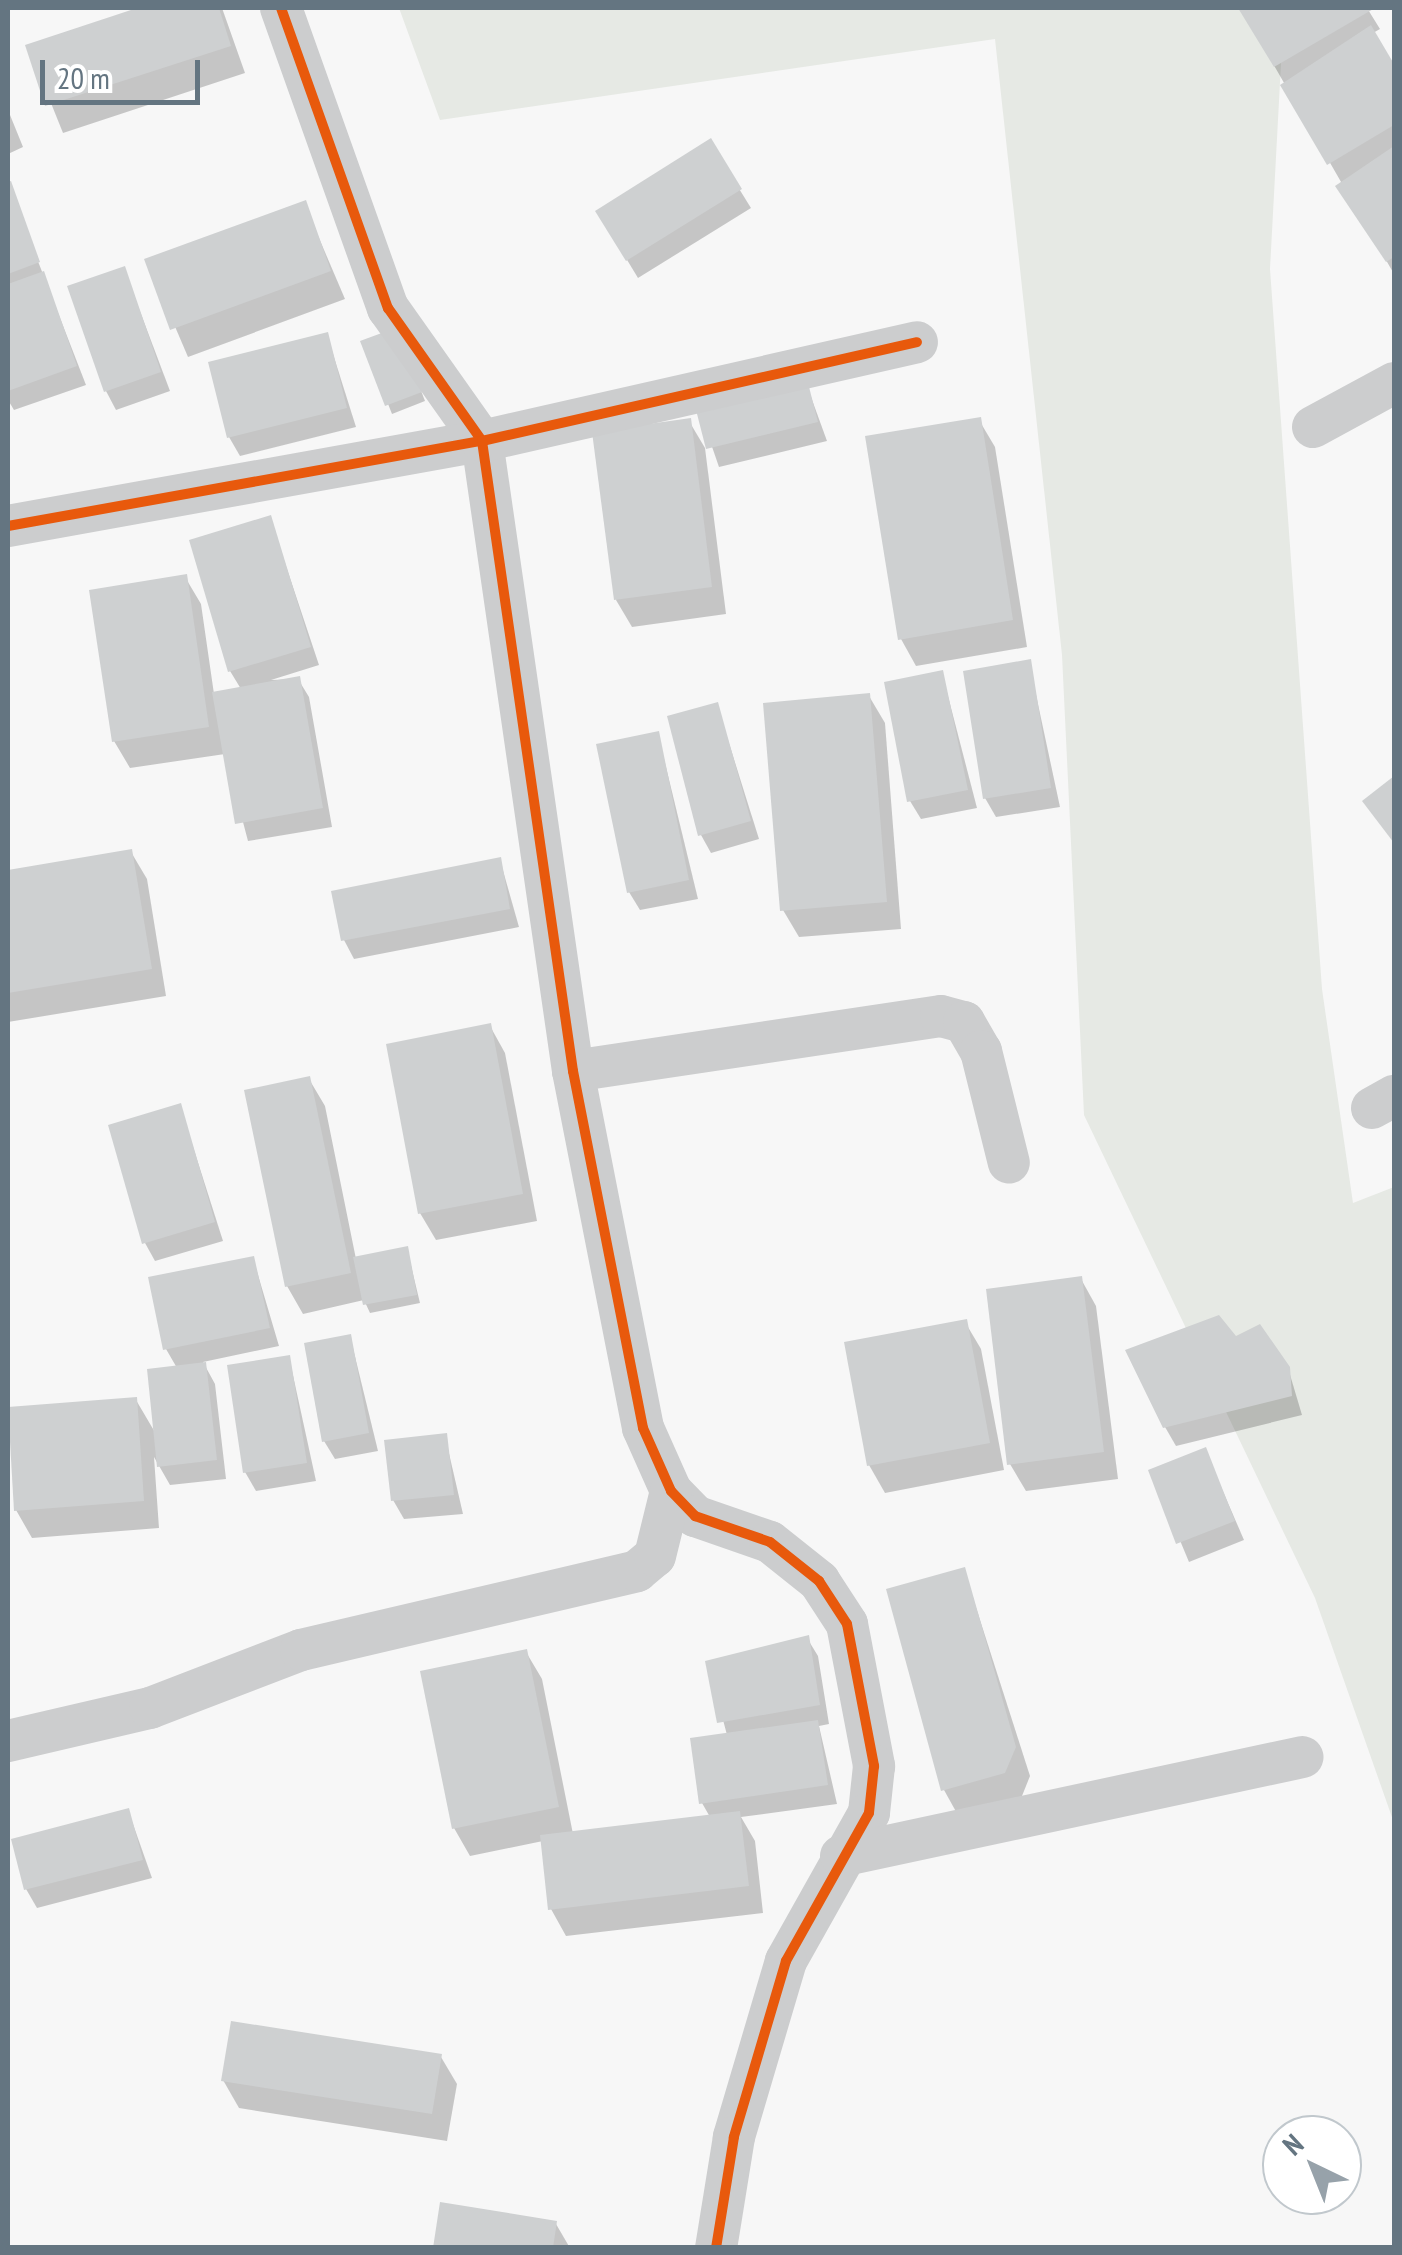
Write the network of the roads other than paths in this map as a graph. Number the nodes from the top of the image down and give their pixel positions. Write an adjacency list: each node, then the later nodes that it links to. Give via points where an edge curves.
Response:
1 (281, 8): 5 (street, via 388,308)
2 (917, 342): 5 (street)
3 (1394, 383): 4 (street)
4 (1313, 427)
5 (482, 441): 6 (street); 7 (street)
6 (8, 526)
7 (573, 1071): 8 (street, via 941,1016 964,1022 982,1051); 9 (street, via 644,1428)
8 (1009, 1163)
9 (671, 1491): 10 (street, via 654,1556 636,1571 301,1650 150,1708); 12 (street, via 694,1516 770,1542 819,1582 847,1624 874,1766 869,1813)
10 (8, 1741)
11 (1302, 1757): 12 (street)
12 (841, 1856): 13 (street, via 786,1961 760,2037)
13 (716, 2248)

